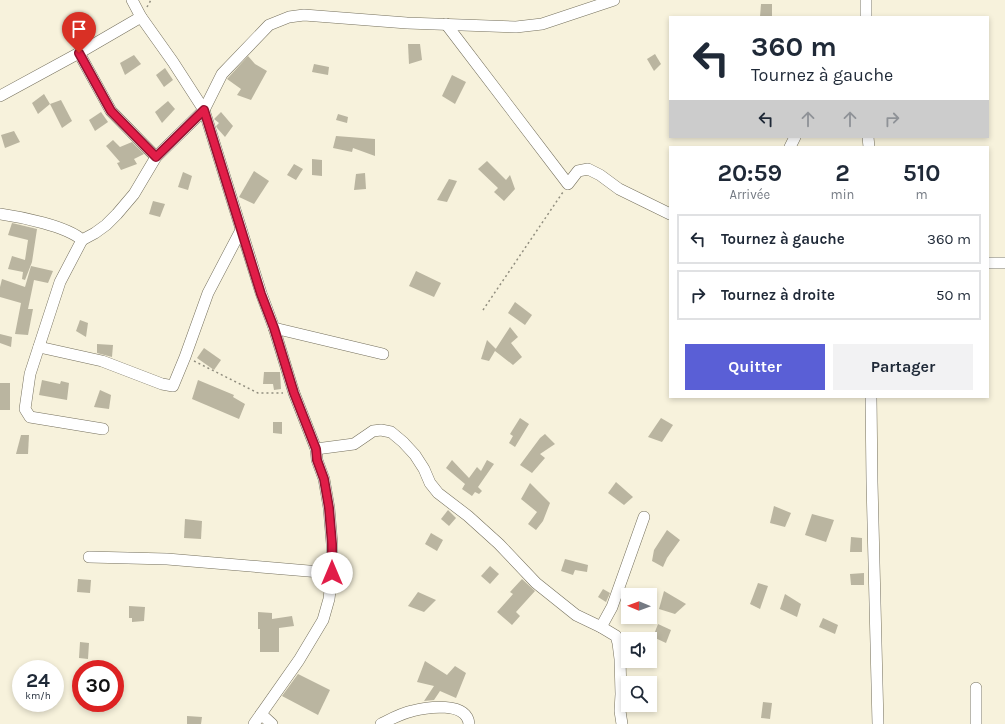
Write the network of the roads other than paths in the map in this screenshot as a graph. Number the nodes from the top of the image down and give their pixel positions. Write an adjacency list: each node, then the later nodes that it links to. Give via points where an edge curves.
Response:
1 (132, 0): 6 (street)
2 (614, 0): 4 (street)
3 (866, 0): 5 (street)
4 (582, 6): 7 (street, via 542,24 516,27)
5 (866, 16)
6 (141, 17): 8 (street); 10 (street)
7 (446, 24): 10 (street, via 304,15 289,17 269,25 222,74); 13 (street, via 568,184 578,171 588,169 619,189)
8 (79, 53): 9 (street); 11 (street, via 111,111)
9 (0, 96)
10 (204, 110): 11 (street); 14 (street)
11 (156, 157): 15 (street, via 134,194 117,214 95,234)
12 (0, 214): 15 (street, via 54,226 79,236)
13 (669, 214)
14 (241, 230): 18 (street); 19 (street, via 208,293 173,386 102,361)
15 (82, 240): 19 (street, via 60,282)
16 (989, 263): 17 (street)
17 (1005, 263)
18 (274, 328): 20 (street); 23 (street, via 294,393)
19 (39, 347): 22 (street, via 30,374 25,409 30,417)
20 (383, 354)
21 (872, 398): 35 (street)
22 (103, 429)
23 (316, 449): 26 (street, via 329,508); 27 (street, via 354,444 373,431 391,432 415,455 438,493 499,544 548,594 576,615)
24 (644, 517): 27 (street, via 612,607)
25 (89, 557): 26 (street, via 167,559)
26 (332, 573): 29 (street, via 323,620)
27 (601, 627): 34 (street, via 616,636 618,643)
28 (976, 688): 36 (street)
29 (261, 714): 30 (street); 31 (street)
30 (254, 724)
31 (272, 724)
32 (381, 724): 33 (street, via 412,711 438,707 464,713)
33 (469, 724)
34 (622, 724)
35 (878, 724)
36 (976, 724)

